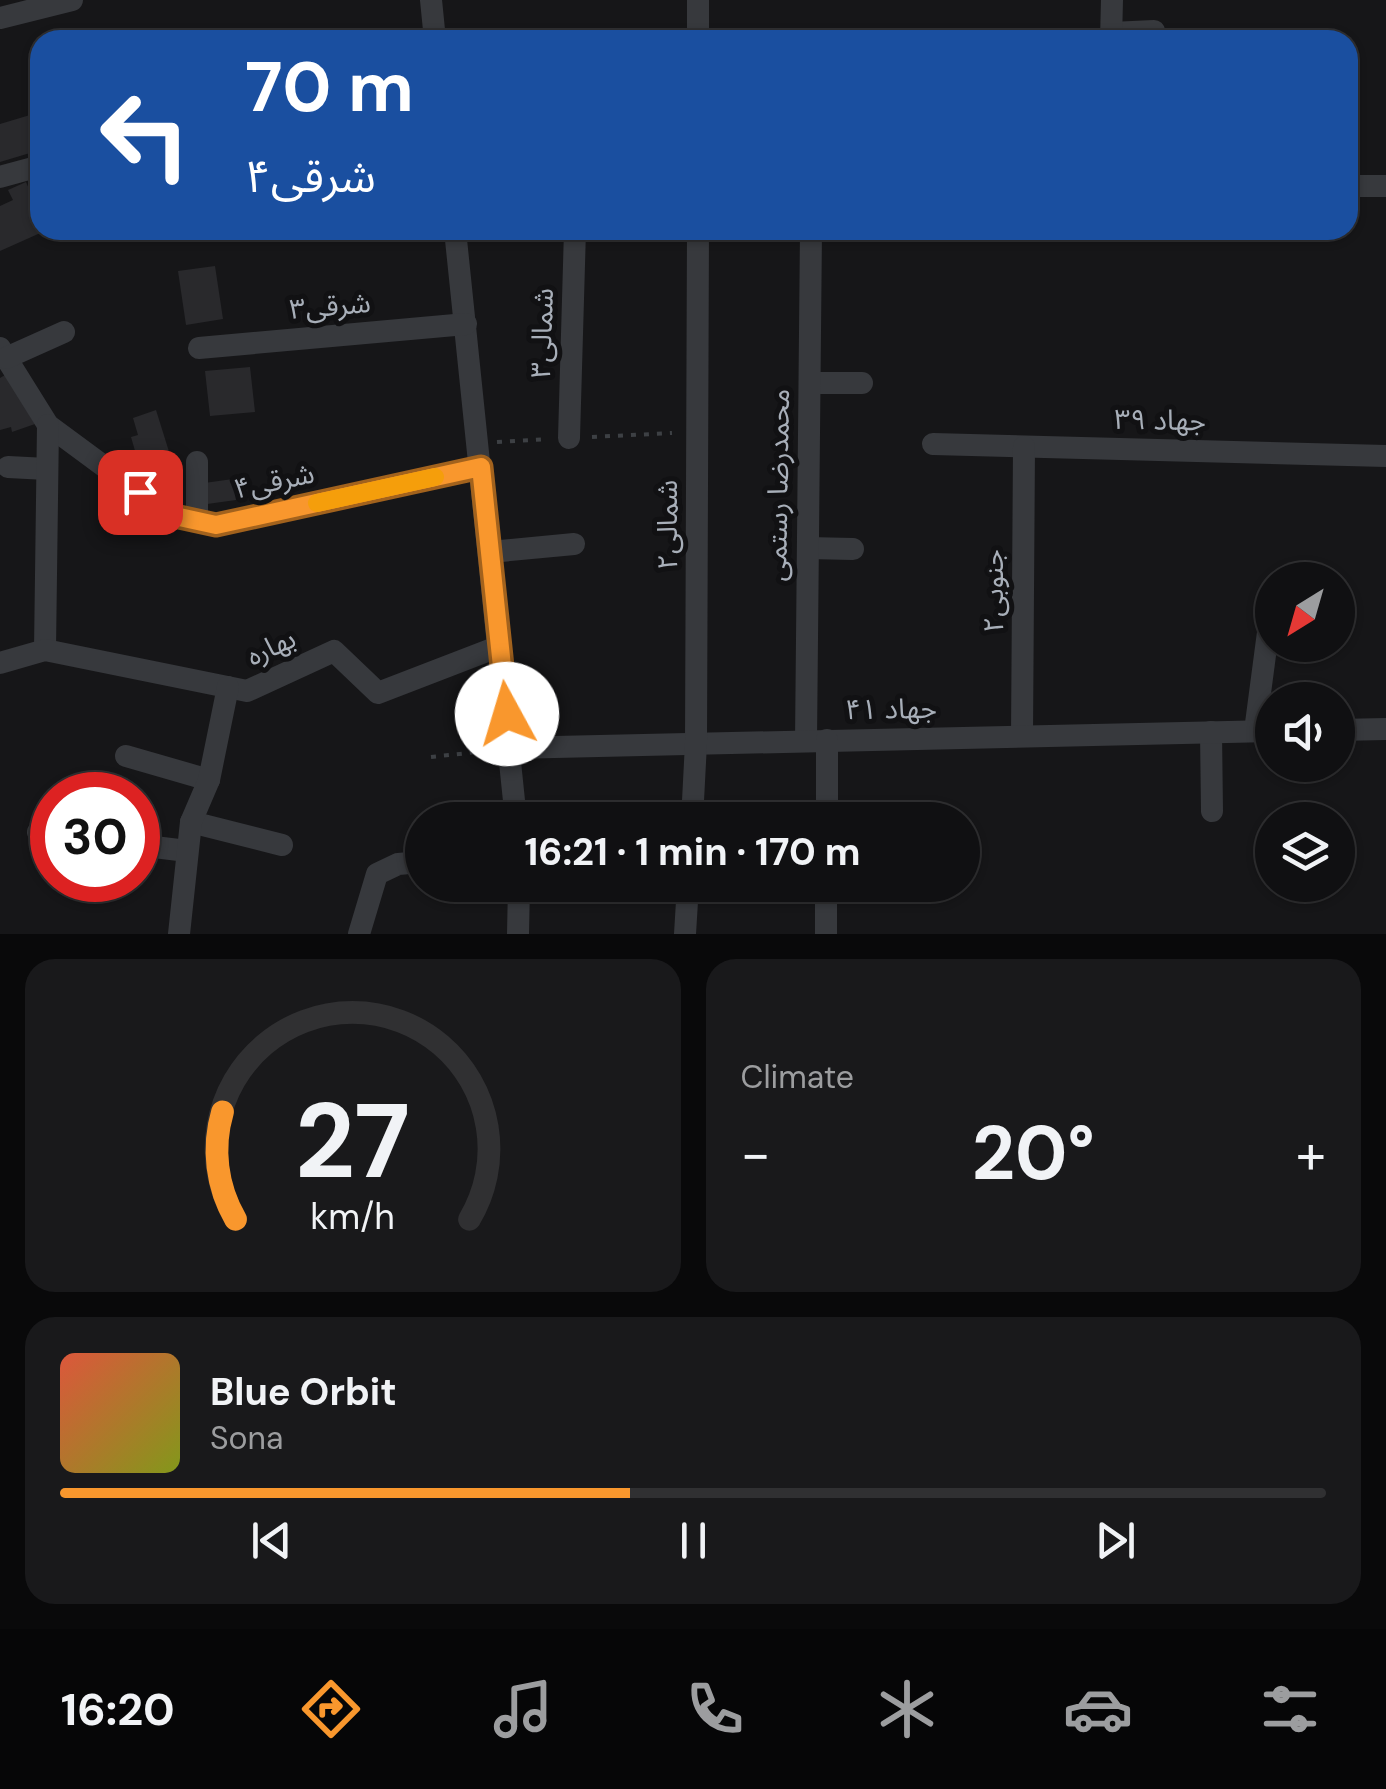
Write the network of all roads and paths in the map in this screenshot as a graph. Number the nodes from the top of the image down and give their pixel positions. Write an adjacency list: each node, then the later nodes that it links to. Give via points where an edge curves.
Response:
1 (72, 0): 5 (street)
2 (431, 0): 6 (street)
3 (698, 0): 7 (street)
4 (1112, 0): 8 (street)
5 (0, 18)
6 (434, 30)
7 (698, 30)
8 (1111, 30)
9 (30, 169): 10 (street)
10 (0, 178)
11 (1358, 186): 12 (street)
12 (1386, 186)
13 (457, 240): 17 (street)
14 (575, 240): 24 (street, شمالی۳)
15 (698, 240): 47 (street, شمالی۲)
16 (811, 240): 21 (street, محمدرضا رستمی)
17 (466, 324): 19 (street, شرقی۳); 30 (street)
18 (64, 332): 20 (street)
19 (199, 348)
20 (2, 351): 23 (street)
21 (810, 383): 22 (street); 34 (street, محمدرضا رستمی)
22 (862, 384)
23 (48, 425): 31 (street); 32 (street, شرقی۴, via 170,515)
24 (569, 438)
25 (933, 444): 26 (street, جهاد ۳۹)
26 (1024, 447): 27 (street, جهاد ۳۹); 45 (street, جنوبی۲)
27 (1386, 456)
28 (197, 462): 32 (street)
29 (8, 467): 31 (street)
30 (481, 467): 32 (street, شرقی۴, via 216,525); 36 (street)
31 (47, 469): 38 (street)
32 (197, 521)
33 (574, 544): 36 (street)
34 (808, 548): 35 (street); 46 (street, محمدرضا رستمی)
35 (853, 549)
36 (490, 552): 37 (street)
37 (500, 646): 40 (street, بهاره, via 378,693 334,651 247,691); 48 (street)
38 (44, 650): 39 (street); 40 (street, بهاره)
39 (0, 663)
40 (228, 687): 51 (street)
41 (1386, 729): 42 (street)
42 (1355, 730)
43 (1255, 731): 44 (street, جهاد ۴۱)
44 (1211, 732): 45 (street, جهاد ۴۱); 55 (street)
45 (1022, 736): 46 (street, جهاد ۴۱)
46 (816, 740): 47 (street, جهاد ۴۱); 54 (street, محمدرضا رستمی)
47 (696, 743): 48 (street, جهاد ۴۱); 53 (street, شمالی۲)
48 (511, 748): 50 (path); 52 (street)
49 (126, 756): 51 (street)
50 (431, 757)
51 (209, 780): 56 (street)
52 (515, 802)
53 (693, 802)
54 (824, 802)
55 (1212, 811)
56 (191, 822): 57 (street); 59 (street)
57 (282, 845)
58 (160, 848): 59 (street)
59 (187, 851): 64 (street)
60 (405, 863): 65 (street, via 377,874)
61 (518, 902): 66 (street)
62 (687, 902): 67 (street)
63 (826, 902): 68 (street)
64 (178, 934)
65 (359, 934)
66 (518, 934)
67 (686, 934)
68 (827, 934)

